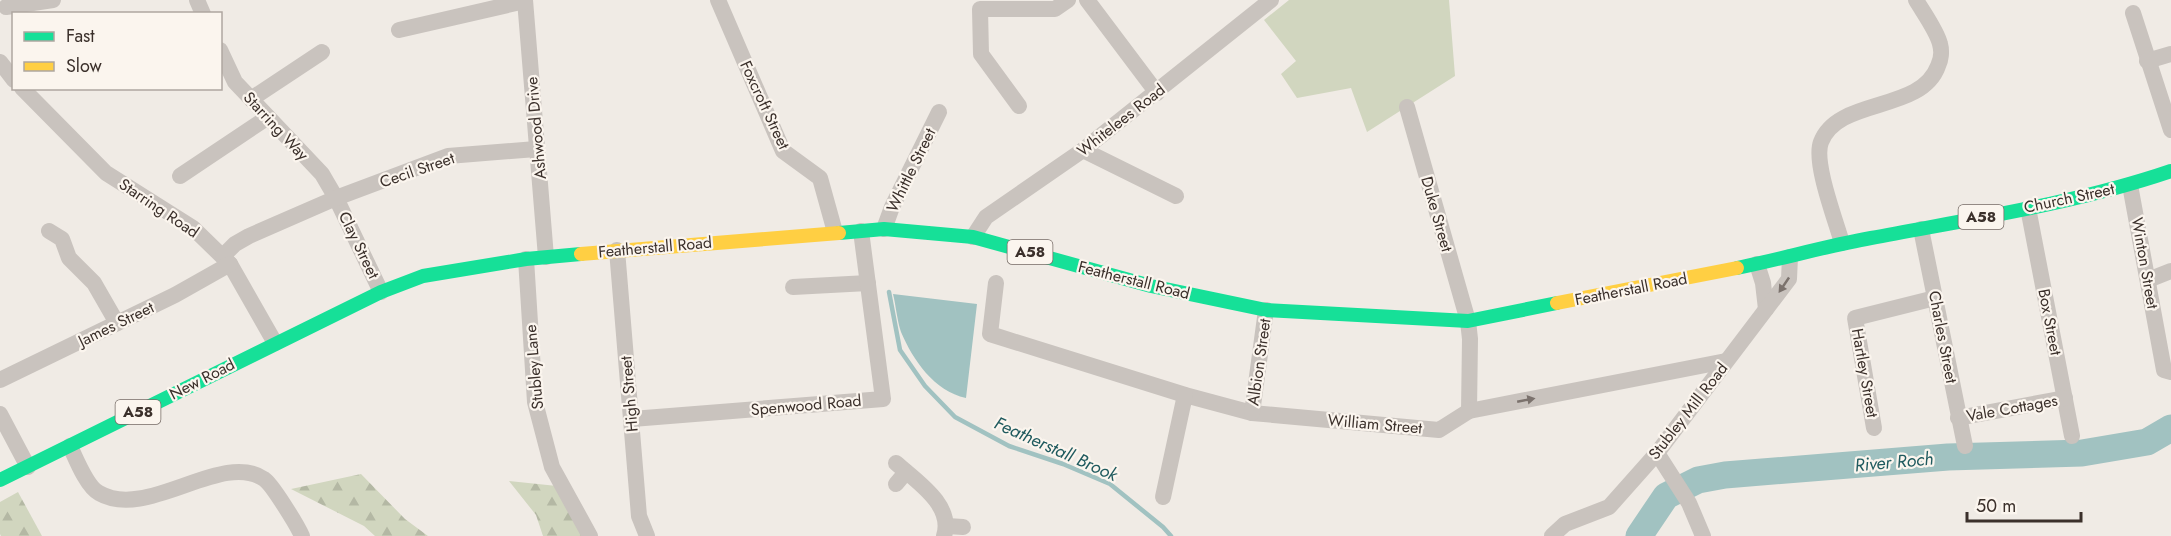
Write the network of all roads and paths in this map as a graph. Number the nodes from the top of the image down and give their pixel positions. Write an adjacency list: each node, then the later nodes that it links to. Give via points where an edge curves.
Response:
1 (53, 0): 8 (street)
2 (525, 0): 10 (street); 25 (street, Ashwood Drive)
3 (718, 0): 37 (street, Foxcroft Street, via 783,151 820,178)
4 (1068, 0): 20 (street, via 1055,9 980,9 981,54)
5 (1086, 0): 18 (street)
6 (1271, 0): 18 (street, Whitelees Road)
7 (1916, 0): 39 (street, via 1940,44 1941,59 1935,75 1924,88 1829,128 1820,143 1818,159)
8 (6, 7)
9 (2133, 13): 14 (street)
10 (399, 30)
11 (322, 52): 19 (street)
12 (222, 54): 19 (street, Starring Way, via 236,82)
13 (2171, 54): 14 (street)
14 (2147, 61): 24 (street)
15 (0, 62): 16 (street)
16 (12, 77)
17 (24, 90): 44 (street, Starring Road, via 106,173 193,228)
18 (1157, 93): 26 (street, Whitelees Road)
19 (251, 99): 23 (street, Starring Way)
20 (1019, 106)
21 (1407, 106): 55 (street, Duke Street)
22 (939, 112): 34 (street, Whittle Street)
23 (268, 117): 28 (street); 31 (street, Starring Way, via 322,174)
24 (2171, 130)
25 (536, 149): 31 (street, Cecil Street, via 448,156); 41 (street, Ashwood Drive)
26 (1083, 150): 30 (street); 38 (street, Whitelees Road, via 986,217)
27 (2171, 171): 29 (highway, Church Street / A58)
28 (180, 176)
29 (2130, 185): 32 (highway, Church Street / A58); 47 (street, Winton Street)
30 (1176, 196)
31 (336, 198): 44 (street, Cecil Street, via 249,236 235,244); 51 (street, Clay Street)
32 (2028, 208): 33 (highway, Church Street / A58); 62 (street, Box Street)
33 (1921, 229): 39 (highway, Church Street / A58); 52 (street, Charles Street)
34 (884, 230): 36 (highway, Featherstall Road / A58); 38 (highway, Featherstall Road / A58)
35 (49, 231): 56 (street, via 62,239 69,258 94,283)
36 (861, 231): 37 (highway, Featherstall Road / A58); 48 (street, Spenwood Road)
37 (835, 232): 40 (highway, Featherstall Road / A58)
38 (973, 237): 54 (highway, Featherstall Road / A58, via 1151,286)
39 (1842, 243): 42 (highway, Church Street / A58)
40 (617, 250): 41 (highway, Featherstall Road / A58); 67 (street, High Street)
41 (546, 257): 43 (highway, Featherstall Road / A58)
42 (1790, 257): 45 (highway, Featherstall Road / A58); 53 (street, Stubley Mill Road, one-way to 53, via 1789,279)
43 (526, 259): 51 (highway, Featherstall Road / A58, via 423,276); 79 (street, Stubley Lane, via 535,402 552,467)
44 (227, 260): 56 (street, James Street, via 175,295); 57 (street, Starring Road)
45 (1757, 264): 53 (street); 55 (highway, Featherstall Road / A58)
46 (2171, 271): 47 (street)
47 (2148, 280): 59 (street, Winton Street, via 2164,370)
48 (868, 282): 50 (street); 67 (street, Spenwood Road, via 883,399)
49 (996, 283): 61 (street, William Street, via 990,334)
50 (793, 287)
51 (381, 292): 57 (highway, Featherstall Road / A58)
52 (1935, 298): 66 (street, Charles Street); 68 (street, Hartley Street, via 1855,318)
53 (1766, 309): 58 (street, Stubley Mill Road)
54 (1266, 310): 55 (highway, Featherstall Road / A58); 64 (street, Albion Street)
55 (1468, 321): 63 (street, Duke Street)
56 (117, 323): 60 (street, James Street)
57 (275, 343): 70 (highway, New Road / A58)
58 (1726, 361): 63 (street, William Street, one-way to 58); 72 (street, Stubley Mill Road)
59 (2171, 372)
60 (0, 380)
61 (1185, 395): 64 (street, William Street); 76 (street)
62 (2065, 398): 66 (street, Vale Cottages); 69 (street, Box Street)
63 (1469, 411): 64 (street, William Street, via 1439,430)
64 (1252, 413)
65 (0, 414): 73 (street)
66 (1958, 418): 71 (street, Charles Street)
67 (632, 419): 80 (street, High Street, via 639,516)
68 (1874, 428)
69 (2072, 436)
70 (70, 446): 73 (highway, New Road / A58); 78 (street, via 97,493 113,499 171,491 223,473 244,471 265,479)
71 (1965, 446)
72 (1658, 453): 81 (street, Stubley Mill Road, via 1609,507 1565,524); 82 (street, via 1689,503)
73 (28, 467): 75 (highway, New Road / A58)
74 (899, 473): 77 (street, via 932,496)
75 (0, 480)
76 (1163, 497)
77 (951, 530)
78 (303, 536)
79 (590, 536)
80 (648, 536)
81 (1552, 536)
82 (1703, 536)

